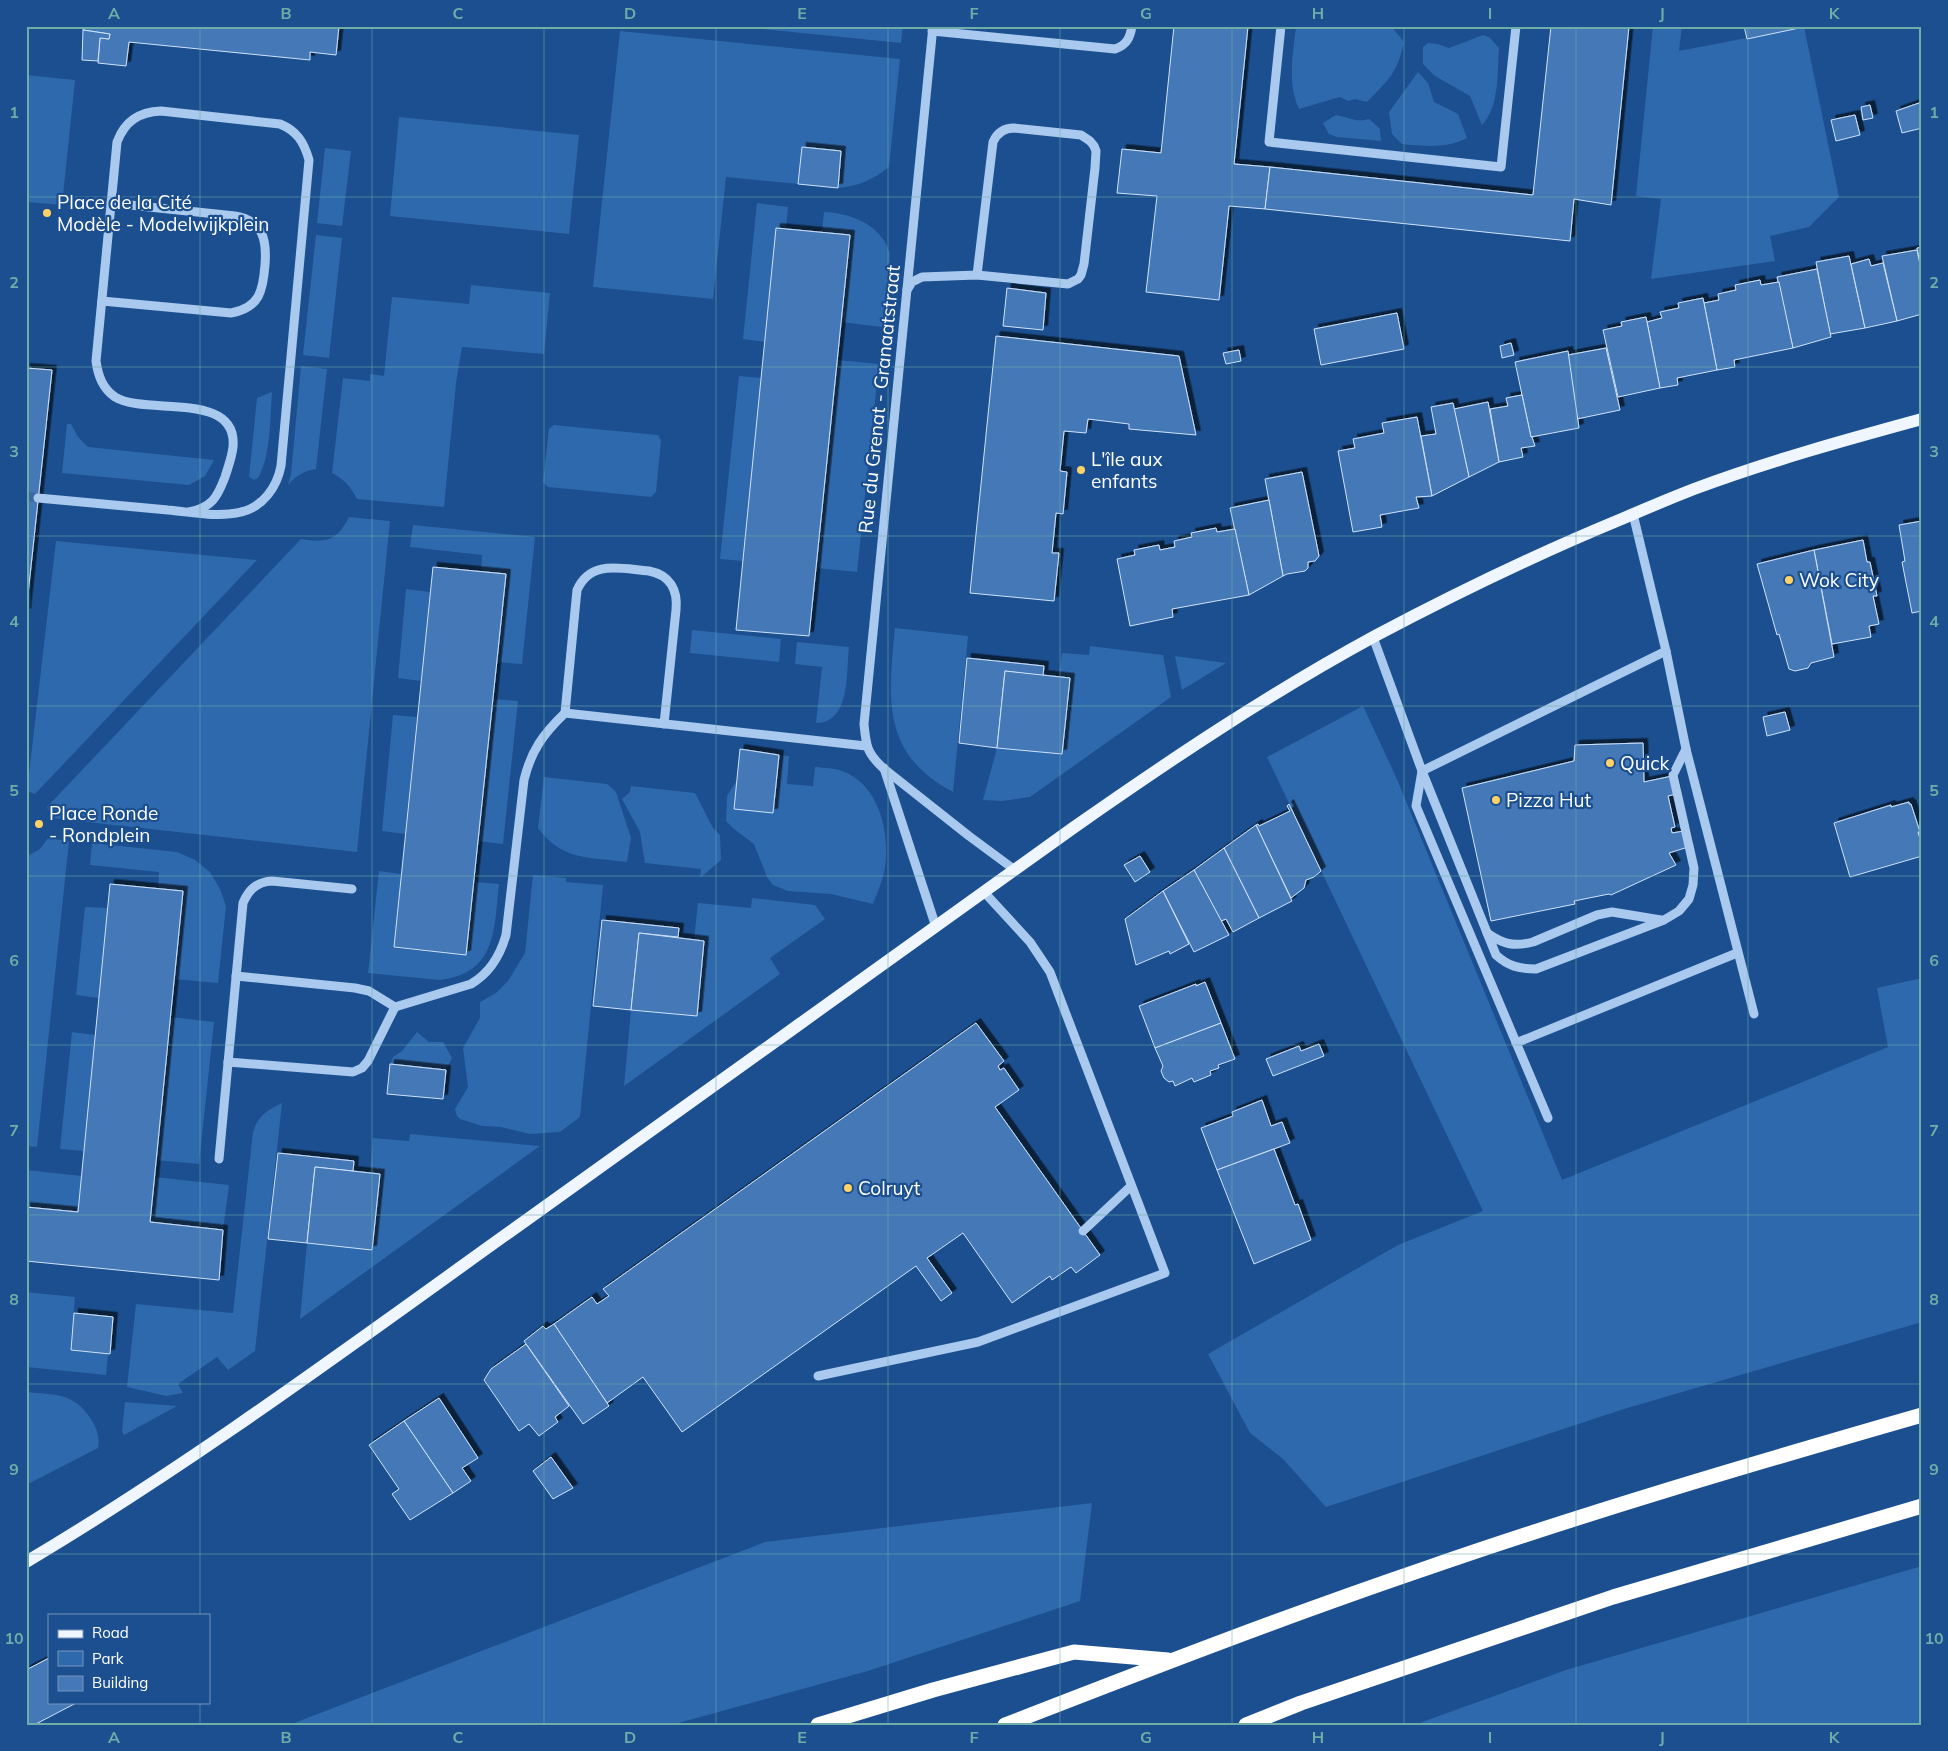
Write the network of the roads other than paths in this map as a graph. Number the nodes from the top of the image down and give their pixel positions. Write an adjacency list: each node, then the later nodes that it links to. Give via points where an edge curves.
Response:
1 (1132, 26): 4 (street, via 1128,40 1115,50)
2 (1281, 26): 3 (street, via 1269,142 1501,167)
3 (1516, 26)
4 (932, 29): 7 (street, Rue du Grenat - Granaatstraat)
5 (111, 203): 8 (street); 8 (street, via 250,220 265,239 264,283 260,296 250,306 231,313); 11 (street, via 120,133 133,118 151,111 280,124 303,141 309,160 279,476 269,494 242,512)
6 (977, 275): 6 (street, via 1062,284 1078,279 1084,264 1095,168 1096,151 1090,141 1081,135 1014,128 995,137); 7 (street, via 917,279 909,286)
7 (905, 297): 17 (street, Rue du Grenat - Granaatstraat, via 864,724)
8 (102, 301): 11 (street, via 96,361 99,378 109,392 131,402 210,412 223,420 231,433 232,455 218,495 202,509)
9 (1922, 419): 12 (main road, via 1739,473)
10 (38, 498): 11 (street)
11 (189, 512)
12 (1633, 514): 13 (main road, via 1507,570); 14 (street)
13 (1373, 637): 20 (street); 21 (main road, via 1153,772)
14 (1666, 651): 18 (street); 20 (street)
15 (565, 713): 16 (street); 16 (street, via 577,590 581,580 598,569 649,571 666,578 676,592); 29 (street, via 541,738 527,766 506,935 498,957 482,978 471,984)
16 (664, 724): 17 (street)
17 (866, 746): 19 (street, via 872,758)
18 (1686, 749): 24 (street, via 1674,775 1694,877 1689,899); 27 (street)
19 (884, 768): 21 (street); 25 (street)
20 (1422, 771): 26 (street); 31 (street, via 1416,806)
21 (1015, 870): 23 (main road)
22 (352, 889): 28 (street, via 272,881 254,886 243,903)
23 (984, 892): 25 (main road); 35 (street, via 1030,942 1050,972)
24 (1664, 920): 26 (street, via 1612,912 1522,945 1500,942); 26 (street, via 1536,969 1517,968 1505,963 1496,955)
25 (936, 926): 40 (main road, via 305,1378 173,1469)
26 (1487, 932)
27 (1737, 953): 30 (street); 31 (street)
28 (236, 976): 29 (street, via 354,988 369,991); 32 (street)
29 (395, 1007): 32 (street, via 368,1062 353,1072)
30 (1754, 1014)
31 (1516, 1043): 33 (street)
32 (228, 1062): 34 (street)
33 (1548, 1118)
34 (219, 1159)
35 (1131, 1186): 36 (street); 37 (street, via 1165,1273 978,1342)
36 (1083, 1231)
37 (818, 1376)
38 (1922, 1415): 41 (highway, via 1709,1476 1425,1568)
39 (1922, 1506): 44 (highway, via 1613,1597)
40 (26, 1562)
41 (1172, 1660): 42 (highway, via 1074,1652); 43 (highway)
42 (818, 1725)
43 (1005, 1725)
44 (1246, 1725)

